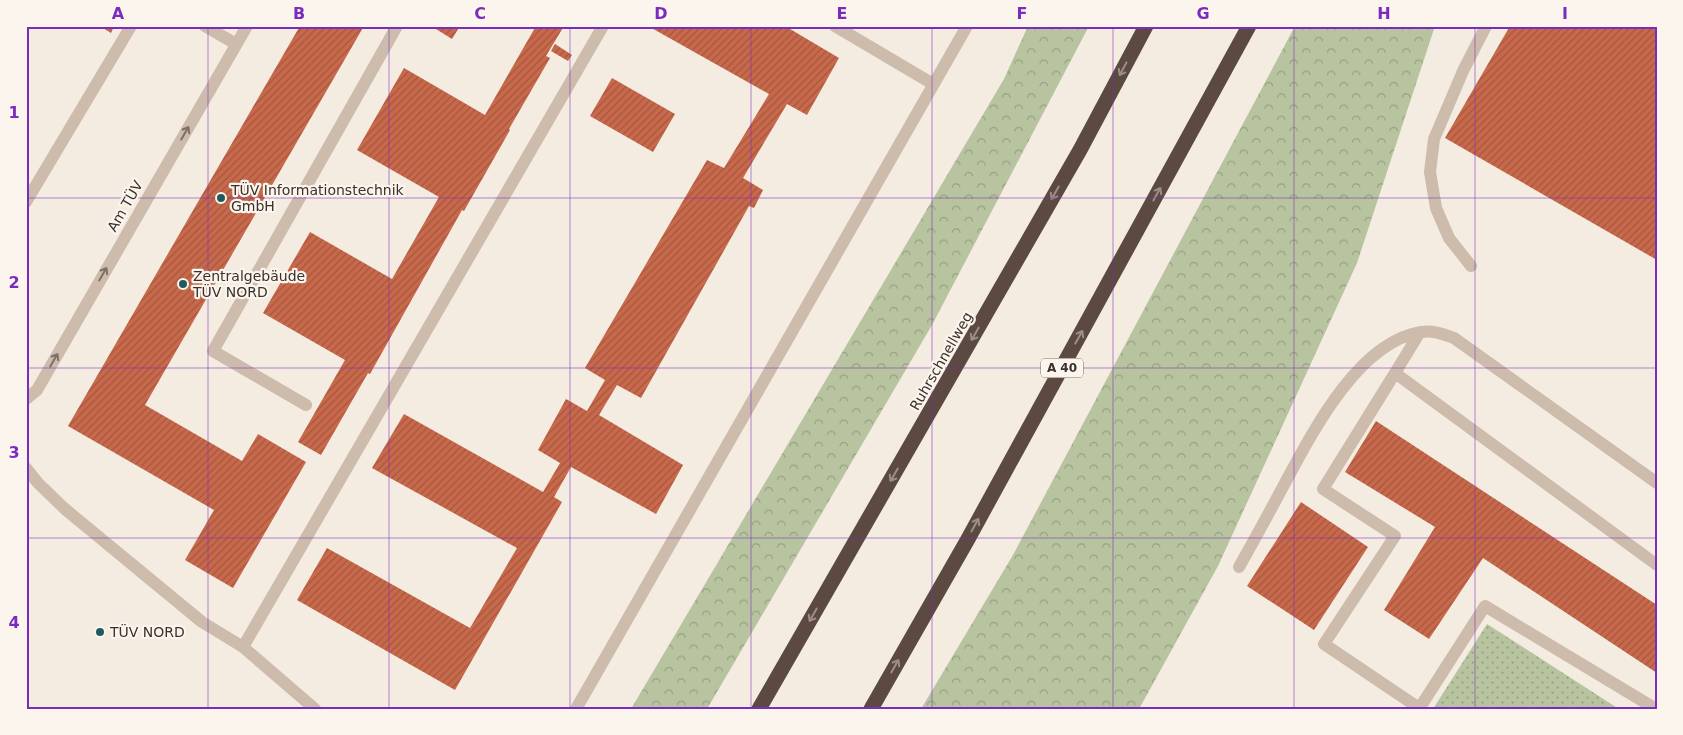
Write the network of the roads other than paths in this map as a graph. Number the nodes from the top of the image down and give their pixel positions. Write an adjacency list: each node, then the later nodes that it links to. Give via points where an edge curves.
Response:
1 (131, 26): 13 (lane)
2 (205, 26): 11 (lane)
3 (247, 26): 11 (lane, Am TÜV)
4 (397, 26): 18 (lane, via 213,352)
5 (603, 26): 23 (lane)
6 (835, 26): 12 (lane)
7 (967, 26): 12 (lane)
8 (1146, 26): 27 (highway, Ruhrschnellweg, one-way to 27, via 1075,159)
9 (1249, 26): 28 (highway, A 40, one-way to 9, via 968,539)
10 (1486, 26): 14 (lane, via 1434,139 1430,172 1436,208 1449,238)
11 (236, 44): 17 (lane, Am TÜV, one-way to 11, via 37,390)
12 (934, 84): 26 (lane)
13 (26, 202)
14 (1471, 266)
15 (1420, 332): 16 (lane); 20 (lane, via 1436,332 1454,338); 22 (lane, via 1390,344 1349,380 1329,407)
16 (1395, 373): 21 (lane); 24 (lane, via 1323,489 1394,536 1324,644)
17 (26, 399)
18 (306, 405)
19 (26, 468): 23 (lane, via 65,508 202,622)
20 (1657, 483)
21 (1657, 565)
22 (1239, 567)
23 (243, 646): 25 (lane)
24 (1419, 708): 29 (lane, via 1485,606)
25 (315, 709)
26 (576, 709)
27 (759, 709)
28 (871, 709)
29 (1656, 709)

